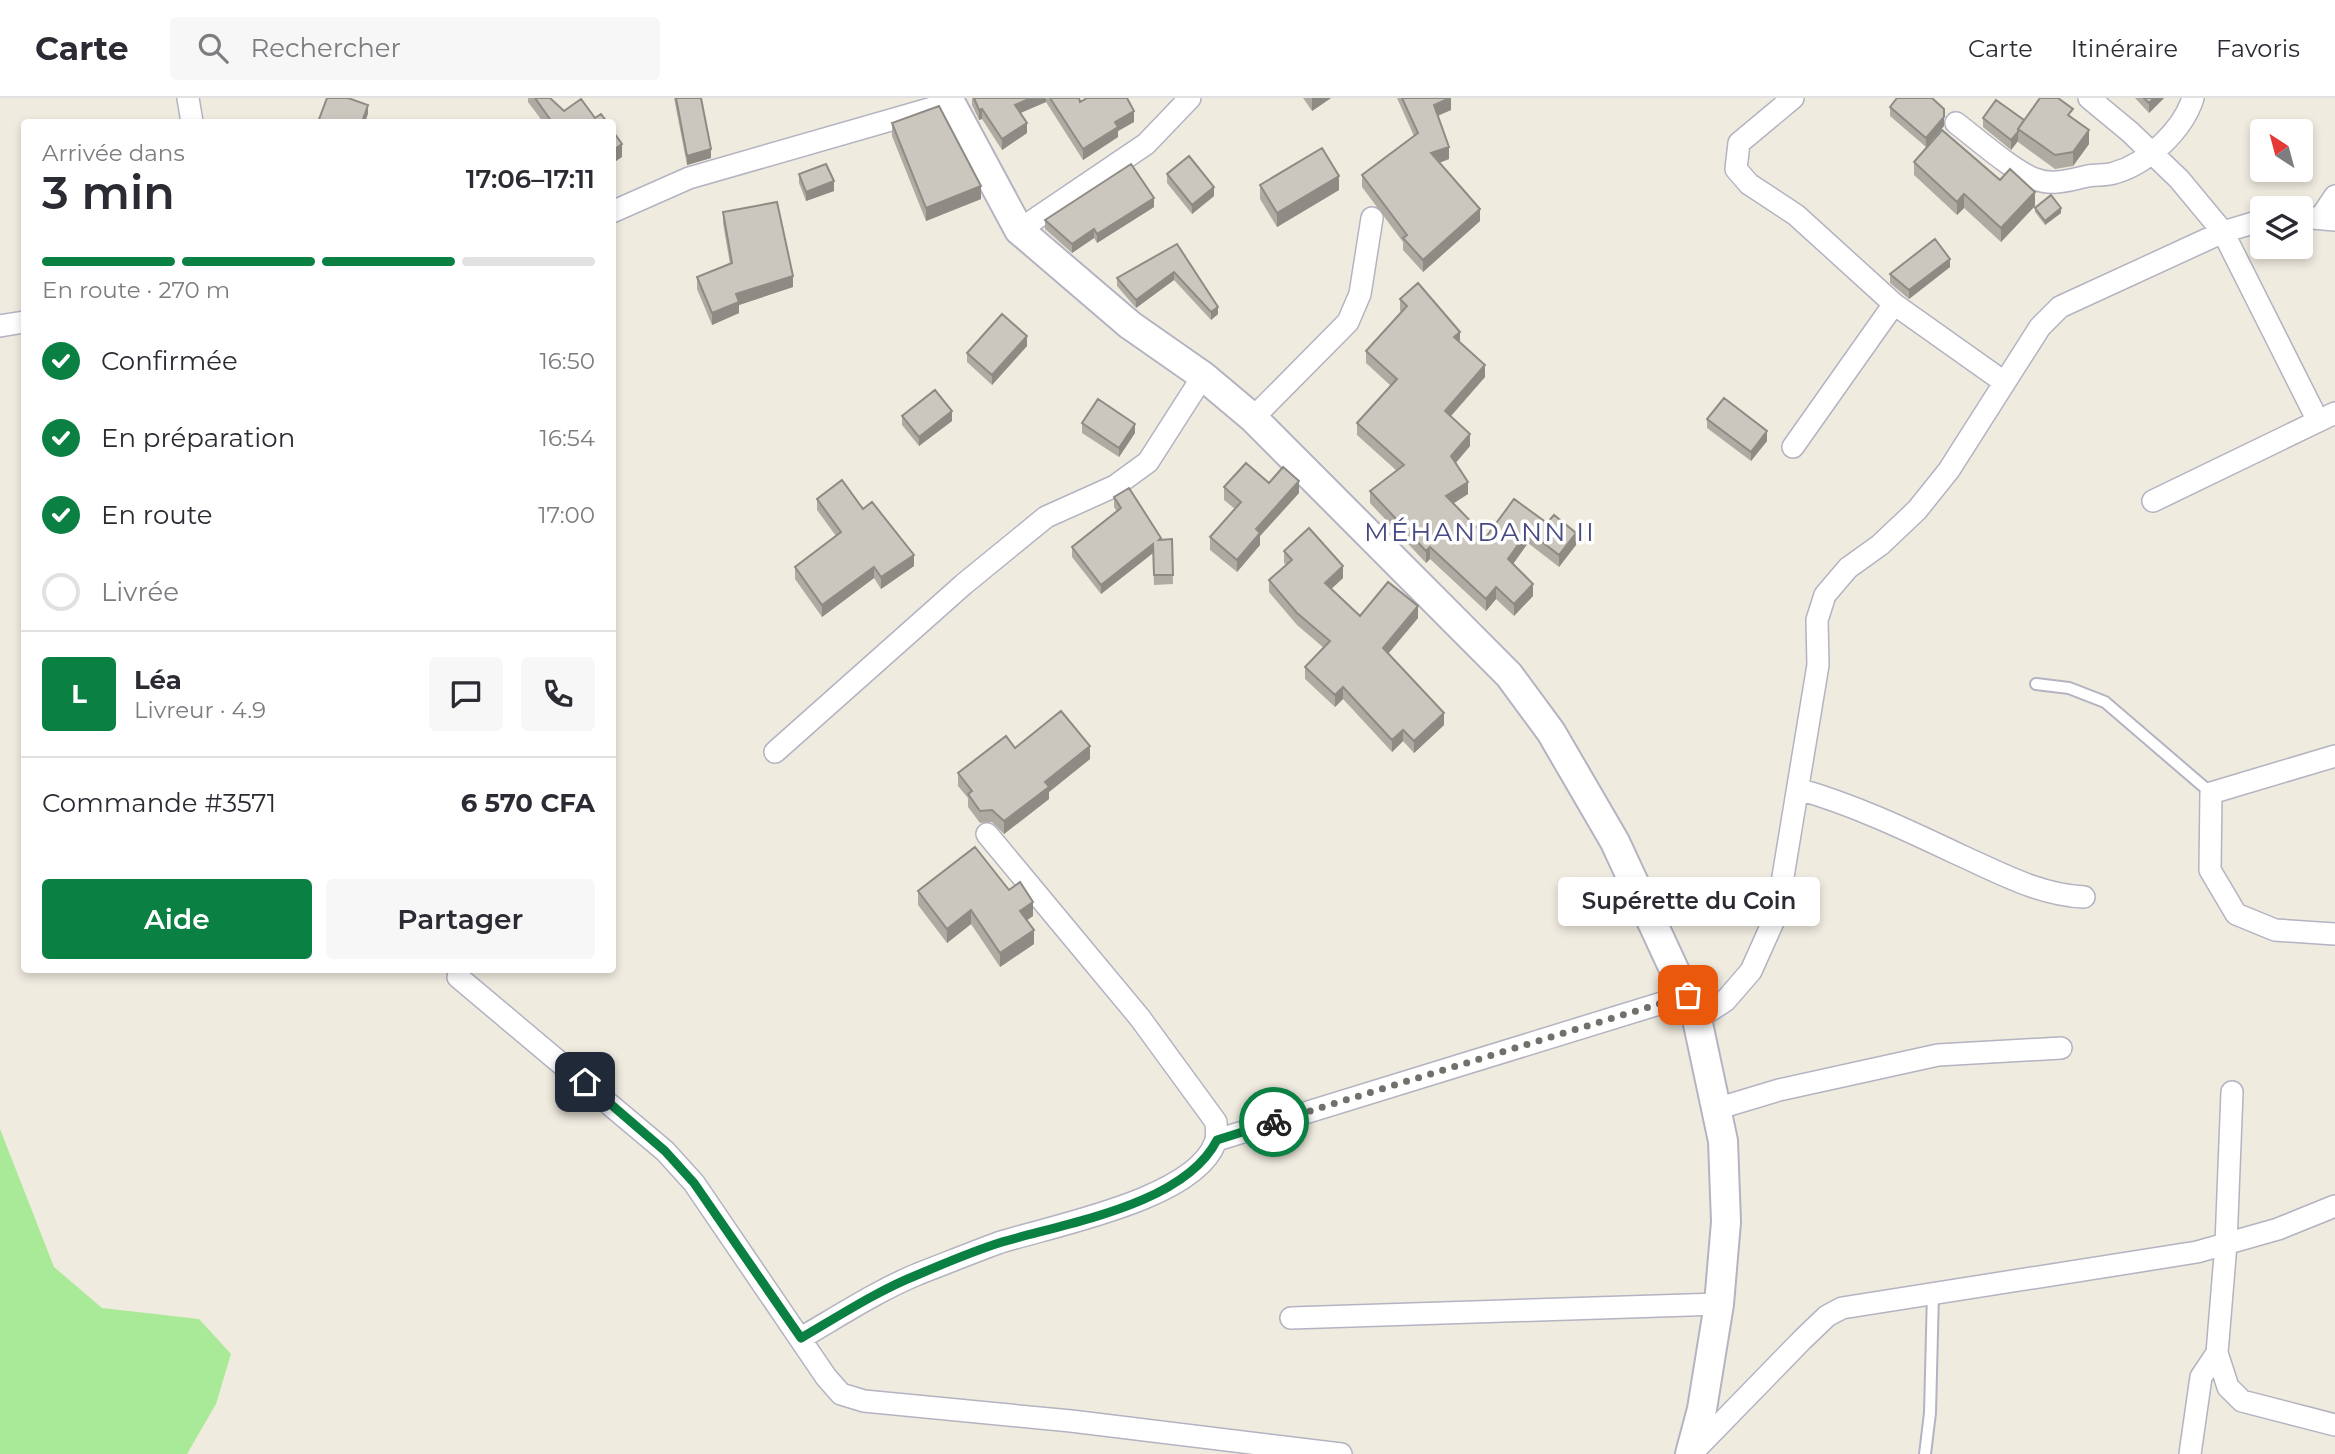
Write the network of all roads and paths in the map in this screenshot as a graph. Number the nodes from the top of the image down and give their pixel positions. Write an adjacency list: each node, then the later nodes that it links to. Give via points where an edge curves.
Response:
1 (188, 98): 7 (street)
2 (1190, 98): 15 (street, via 1146,144)
3 (1793, 98): 17 (street, via 1739,143 1736,169 1749,184 1796,215)
4 (2089, 98): 9 (street)
5 (2193, 98): 9 (street, via 2188,116)
6 (949, 101): 11 (street, via 689,178); 15 (street)
7 (192, 119)
8 (1955, 123): 9 (street, via 2034,179 2055,183 2111,174)
9 (2152, 152): 16 (street)
10 (2335, 196): 13 (street)
11 (616, 210)
12 (1372, 218): 23 (street, via 1360,294 1348,322)
13 (2319, 218)
14 (2250, 224): 16 (street)
15 (1019, 230): 20 (street, via 1130,325)
16 (2222, 232): 21 (street, via 2060,307 2040,327); 22 (street)
17 (1894, 304): 21 (street); 24 (street)
18 (21, 322): 19 (street)
19 (0, 326)
20 (1203, 376): 23 (street); 27 (street, via 1148,462 1115,486 1046,517)
21 (2004, 382): 29 (street, via 1949,470 1917,510 1848,568 1825,595 1816,620 1818,665)
22 (2327, 417): 25 (street)
23 (1253, 418): 35 (street, via 1516,685 1551,732 1615,842)
24 (1793, 447)
25 (2153, 501)
26 (2036, 684): 30 (lane, via 2069,688 2105,702)
27 (775, 752)
28 (2335, 756): 30 (street)
29 (1798, 789): 32 (street, via 1841,801 2006,878); 35 (street, via 1777,913 1751,971 1725,1001)
30 (2211, 793): 33 (street, via 2210,870 2236,914 2275,930)
31 (987, 834): 39 (street, via 1140,1018 1216,1122)
32 (2084, 897)
33 (2335, 934)
34 (458, 977): 45 (street, via 665,1151 694,1183)
35 (1693, 1007): 38 (street); 39 (street)
36 (2061, 1048): 38 (street, via 1938,1055)
37 (2232, 1092): 41 (street)
38 (1716, 1109): 43 (street, via 1723,1141 1726,1222)
39 (1217, 1140): 45 (street, via 1209,1154 1176,1181 1142,1199 999,1243 914,1276)
40 (2335, 1206): 41 (street)
41 (2226, 1244): 42 (street); 46 (street)
42 (1933, 1292): 49 (street, via 1842,1307 1827,1316); 50 (lane)
43 (1719, 1304): 44 (street); 49 (street)
44 (1290, 1318)
45 (801, 1338): 48 (street, via 841,1394 864,1401)
46 (2217, 1353): 47 (street, via 2228,1387 2242,1401); 51 (street, via 2201,1377)
47 (2335, 1425)
48 (1341, 1454)
49 (1691, 1454)
50 (1925, 1454)
51 (2190, 1454)

